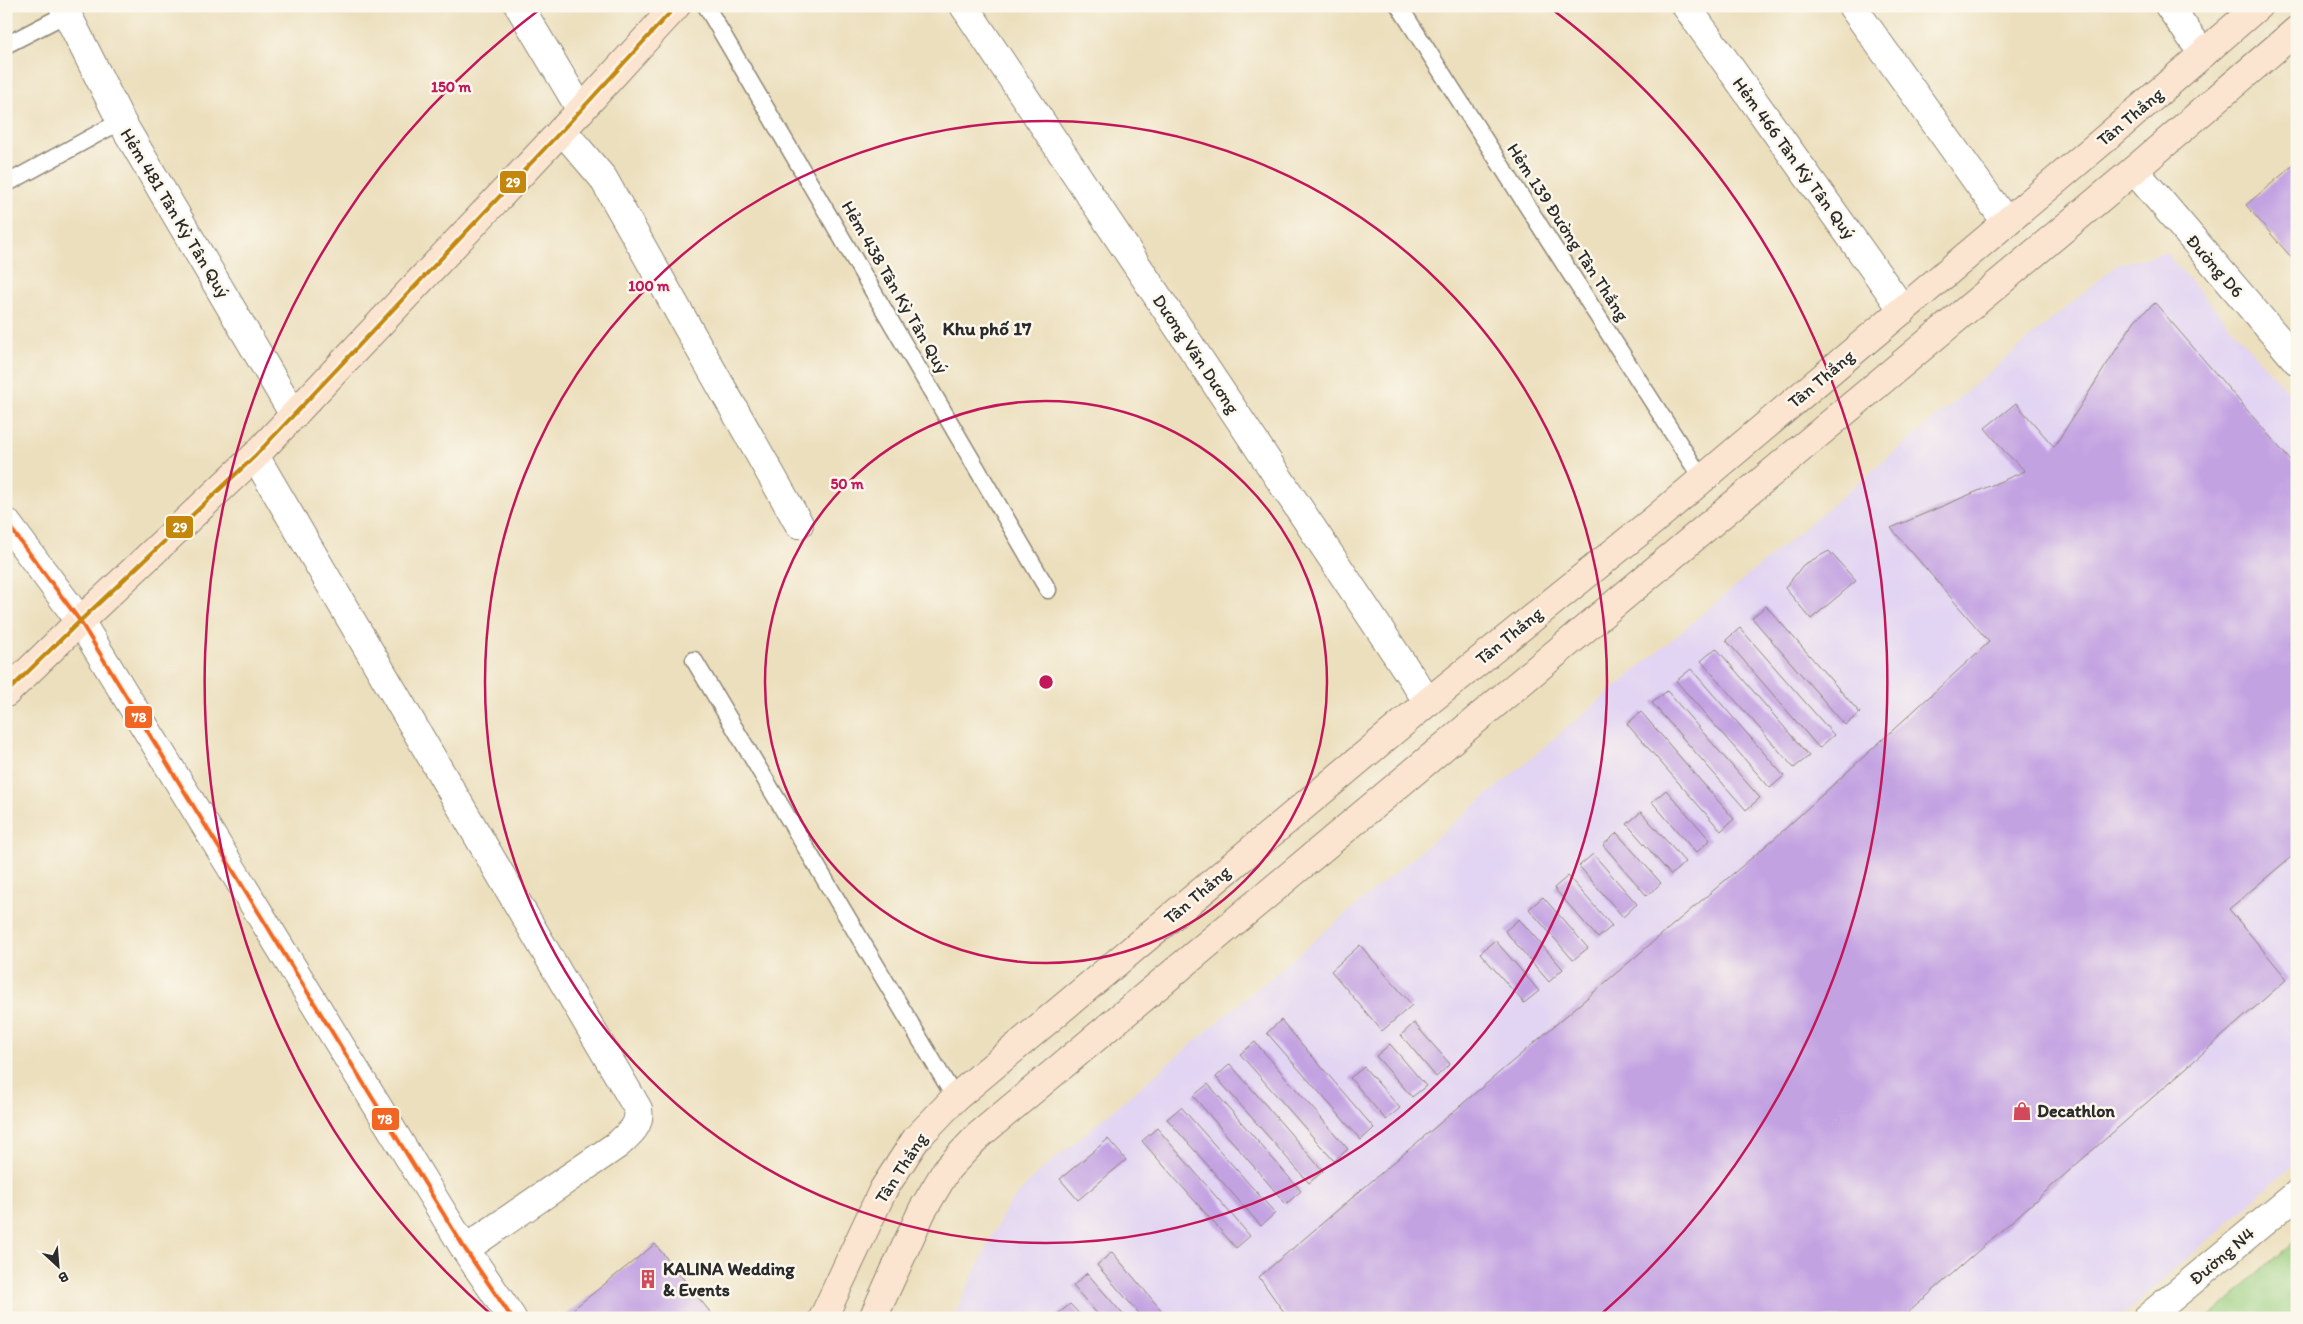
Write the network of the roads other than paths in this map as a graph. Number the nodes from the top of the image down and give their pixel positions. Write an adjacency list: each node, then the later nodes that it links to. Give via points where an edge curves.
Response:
1 (519, 6): 15 (street)
2 (676, 6): 15 (street)
3 (706, 6): 29 (lane, Hẻm 438 Tân Kỳ Tân Quý)
4 (964, 6): 33 (street, Dương Văn Dương)
5 (1400, 6): 26 (lane, Hẻm 139 Đường Tân Thắng)
6 (1686, 6): 22 (street, Hẻm 466 Tân Kỳ Tân Quý)
7 (1852, 6): 21 (street)
8 (2169, 6): 13 (street)
9 (2258, 6): 13 (street, Tân Thắng)
10 (66, 10): 12 (lane); 16 (street, Hẻm 481 Tân Kỳ Tân Quý)
11 (2297, 30): 14 (street)
12 (6, 45)
13 (2204, 54): 14 (street); 18 (street, Tân Thắng)
14 (2229, 88): 19 (street)
15 (582, 110): 17 (street)
16 (121, 122): 20 (lane); 24 (street, Hẻm 481 Tân Kỳ Tân Quý)
17 (562, 130): 24 (street); 28 (street, via 603,178)
18 (2106, 138): 19 (street); 21 (street, Tân Thắng)
19 (2134, 170): 23 (street, Đường D6); 39 (street, via 978,1136 947,1169 922,1211)
20 (6, 184)
21 (2006, 222): 22 (street, Tân Thắng)
22 (1903, 310): 26 (street, Tân Thắng)
23 (2297, 361)
24 (294, 415): 25 (street)
25 (255, 456): 30 (street); 36 (street, via 638,1109 640,1118 635,1128 617,1145)
26 (1702, 479): 33 (street, Tân Thắng)
27 (6, 522): 30 (street)
28 (799, 524)
29 (1048, 590)
30 (80, 621): 32 (street); 36 (street)
31 (694, 660): 34 (lane)
32 (6, 693)
33 (1428, 702): 34 (street, Tân Thắng)
34 (955, 1098): 38 (street, Tân Thắng, via 916,1139 883,1190)
35 (2297, 1194): 40 (street, Đường N4)
36 (465, 1249): 37 (street)
37 (512, 1318)
38 (823, 1318)
39 (873, 1318)
40 (2147, 1318)

